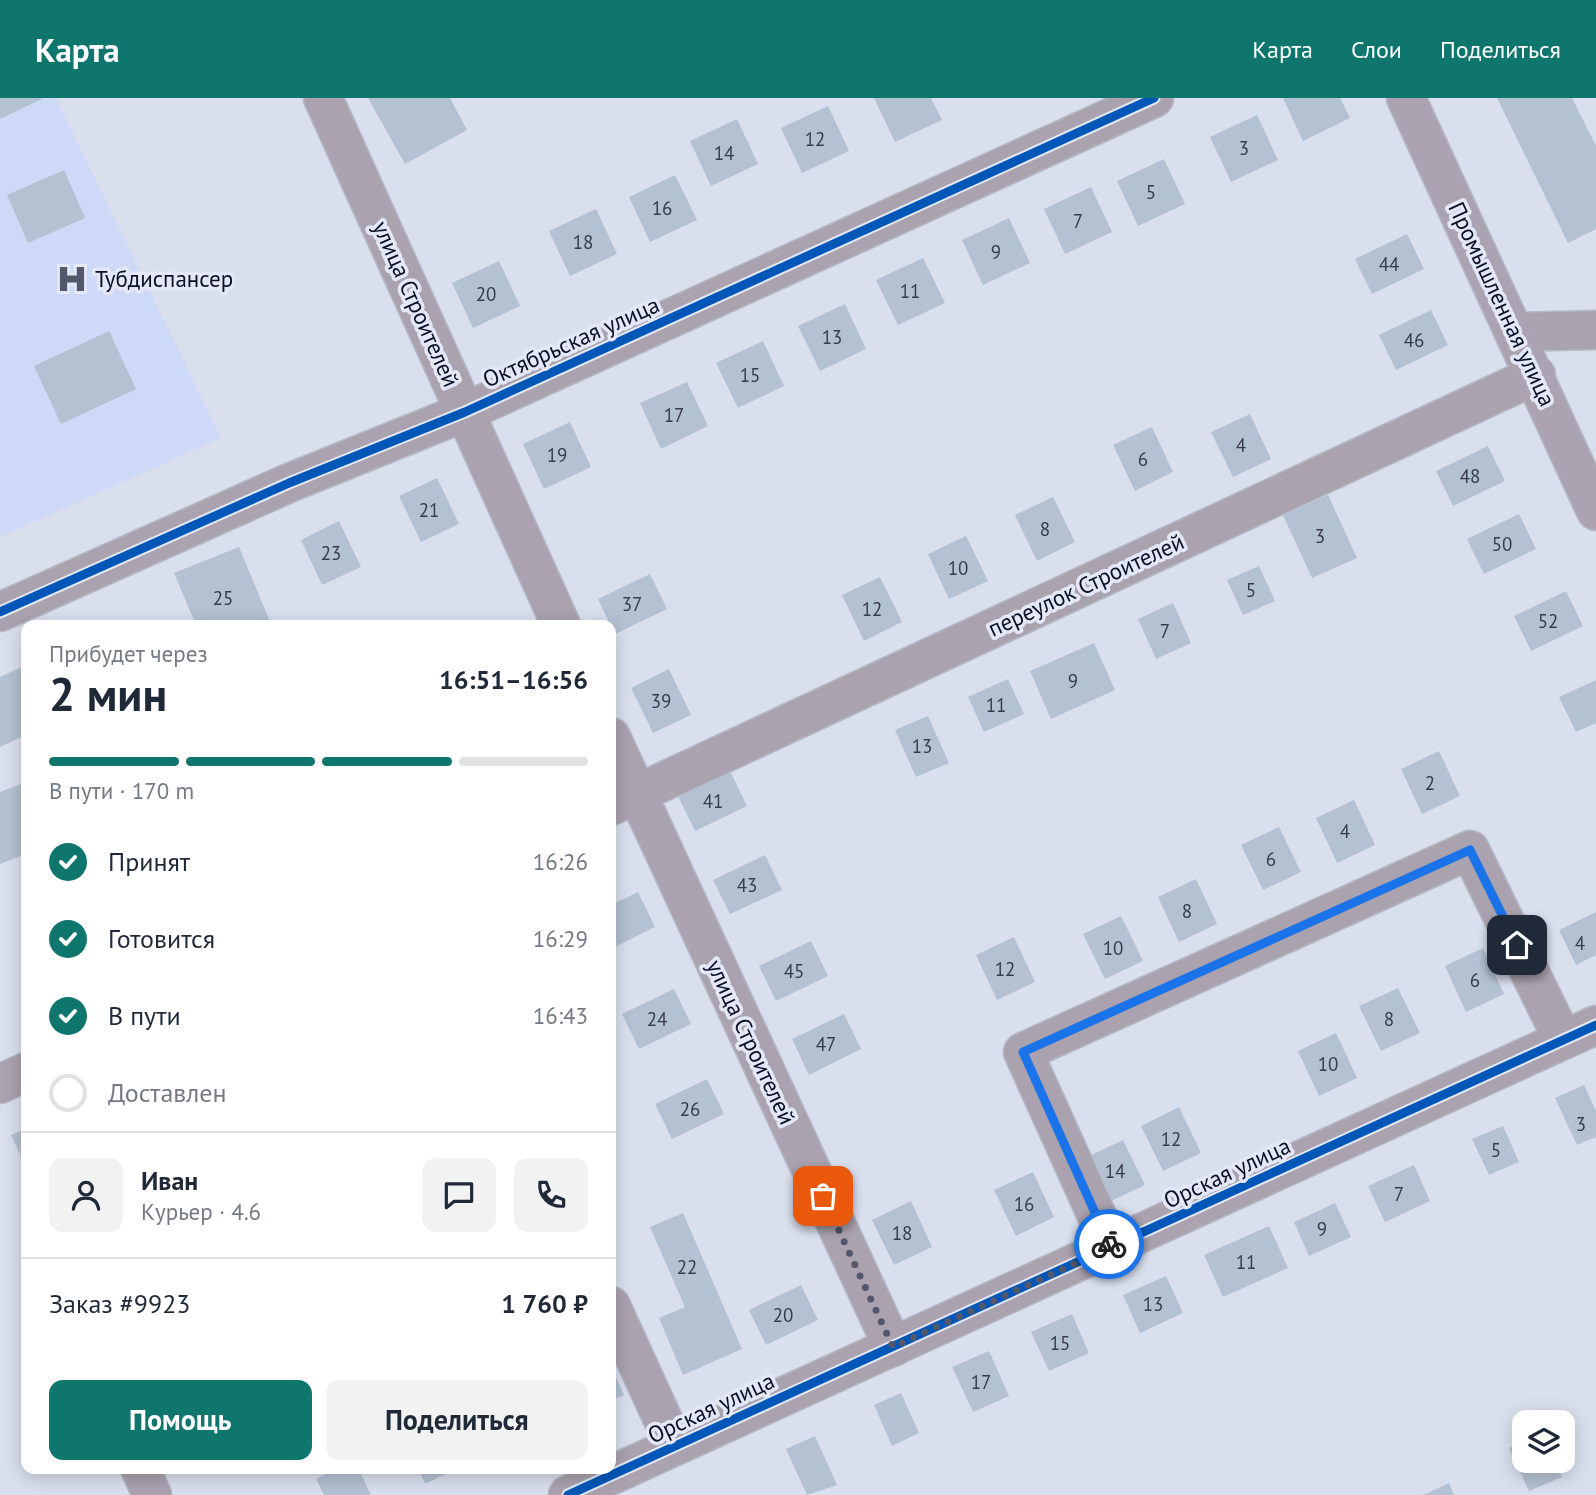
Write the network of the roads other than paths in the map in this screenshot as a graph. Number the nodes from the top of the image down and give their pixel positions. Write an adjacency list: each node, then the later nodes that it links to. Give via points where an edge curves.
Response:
1 (323, 98): 7 (street, улица Строителей)
2 (1154, 98): 7 (street, Октябрьская улица)
3 (1406, 98): 5 (main road, Промышленная улица)
4 (1596, 330): 5 (street)
5 (1516, 332): 6 (main road, Промышленная улица)
6 (1536, 375): 8 (main road, Промышленная улица); 12 (street, переулок Строителей)
7 (465, 412): 9 (street, Октябрьская улица, via 289,483); 10 (street, улица Строителей)
8 (1596, 512)
9 (0, 612)
10 (559, 620)
11 (616, 761): 12 (street, улица Строителей)
12 (624, 800): 18 (street, улица Строителей)
13 (1580, 1033): 16 (street, Орская улица); 16 (street, via 1470,850 1023,1052)
14 (21, 1074): 15 (street)
15 (0, 1084)
16 (1111, 1247): 18 (street, Орская улица)
17 (616, 1317): 19 (street)
18 (893, 1347): 19 (street, Орская улица)
19 (676, 1446): 20 (street, Орская улица)
20 (616, 1473)
21 (143, 1474): 23 (street)
22 (614, 1474): 24 (street, Орская улица)
23 (152, 1495)
24 (568, 1495)

